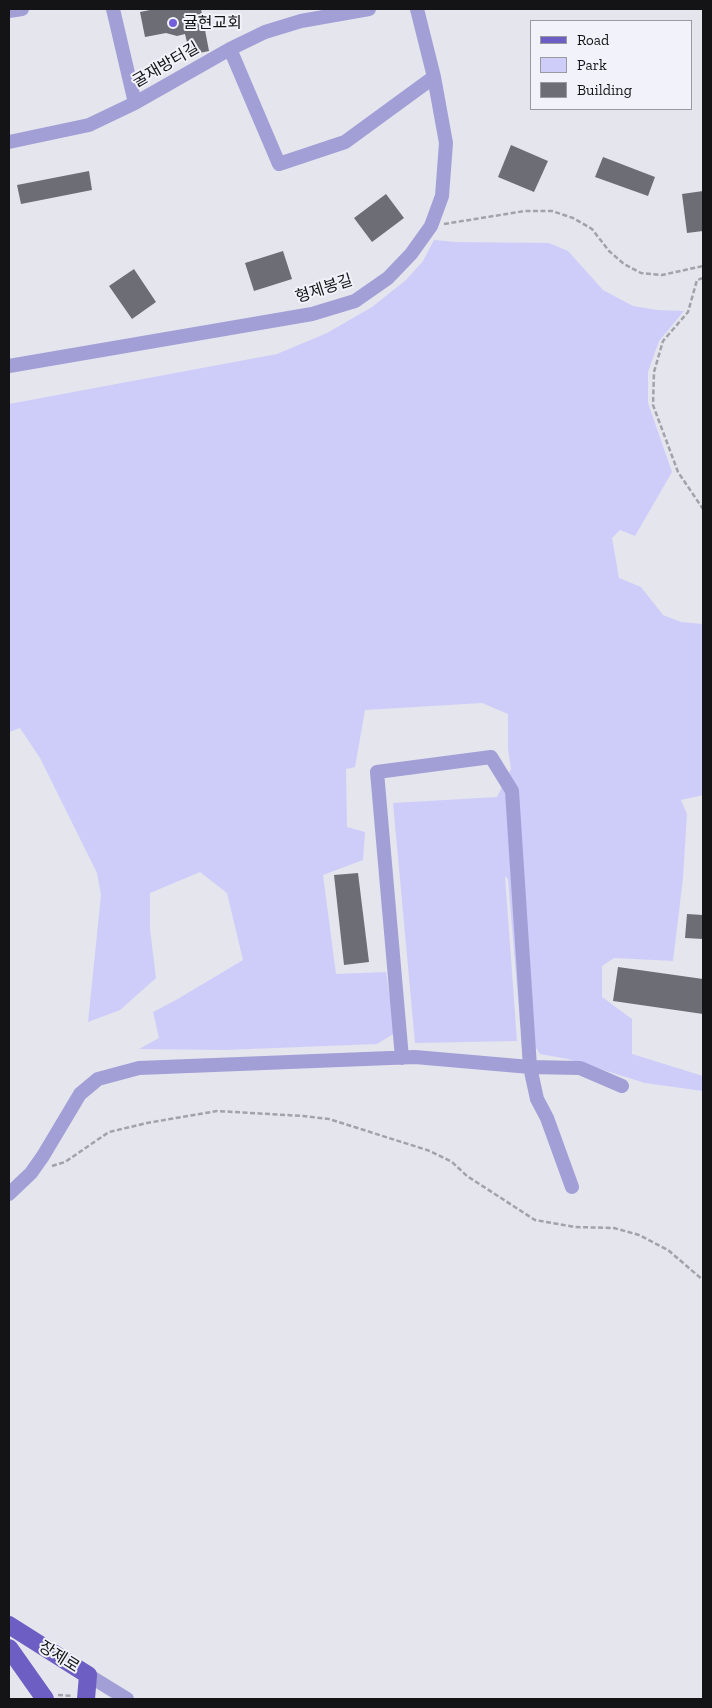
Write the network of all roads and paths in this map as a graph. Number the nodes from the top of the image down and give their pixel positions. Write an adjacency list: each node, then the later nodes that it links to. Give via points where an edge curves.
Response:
1 (22, 9): 5 (street)
2 (113, 9): 8 (street)
3 (368, 9): 6 (street, 굴재방터길, via 302,21 265,32)
4 (417, 9): 7 (street, 형제봉길)
5 (9, 11)
6 (230, 49): 7 (street, via 279,164 345,142); 8 (street, 굴재방터길)
7 (434, 77): 10 (street, 형제봉길, via 446,143 442,196)
8 (135, 103): 9 (street, 굴재방터길, via 89,126)
9 (9, 142)
10 (431, 226): 11 (path, via 526,211 552,211 592,229 609,251 641,273 662,275); 13 (street, 형제봉길, via 388,278 355,301 270,322)
11 (703, 266)
12 (703, 278): 14 (path, via 697,280 688,312 663,341 654,372 654,405 678,472)
13 (9, 366)
14 (703, 508)
15 (402, 1058): 16 (street); 16 (street, via 377,772 491,757 512,791); 18 (street, via 139,1068 98,1079 80,1094)
16 (530, 1067): 17 (street, via 580,1068); 19 (street, via 537,1098)
17 (622, 1086)
18 (31, 1173): 20 (street); 21 (path, via 65,1162 109,1132 147,1123 217,1111 329,1119 445,1158 534,1220 575,1227 614,1228 639,1235 668,1250)
19 (572, 1187)
20 (9, 1194)
21 (703, 1280)
22 (9, 1625): 24 (main road, 장제로)
23 (9, 1648): 25 (main road, 장제로)
24 (88, 1675): 27 (main road, 장제로); 28 (street)
25 (44, 1697): 26 (path, via 74,1696)
26 (78, 1699)
27 (86, 1699)
28 (127, 1699)

